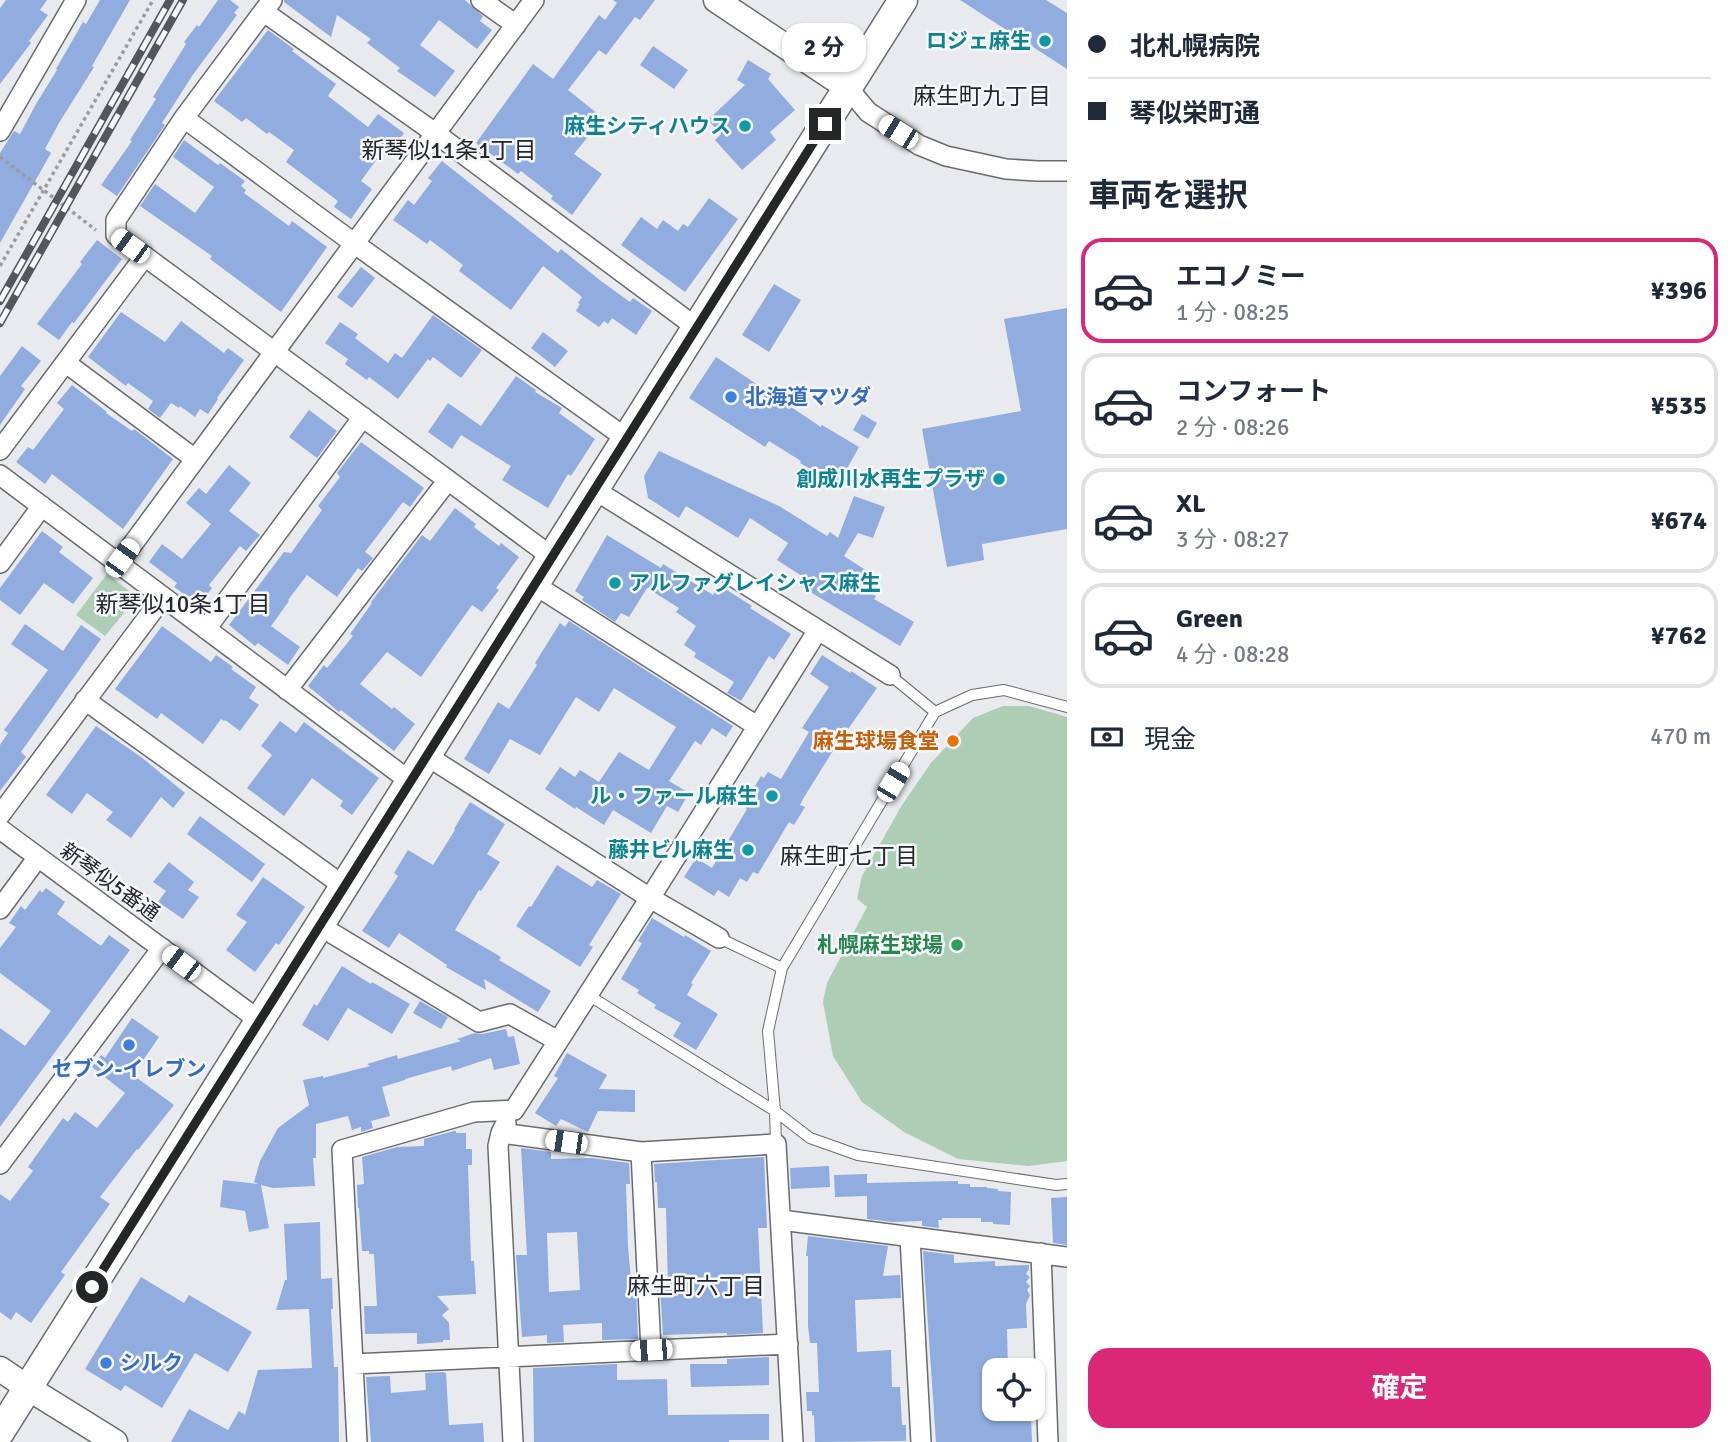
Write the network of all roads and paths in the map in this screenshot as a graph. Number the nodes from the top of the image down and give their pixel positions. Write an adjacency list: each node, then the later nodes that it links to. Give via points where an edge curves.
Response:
1 (76, 0): 11 (street)
2 (153, 0): 15 (path)
3 (481, 0): 8 (street)
4 (534, 0): 8 (street)
5 (903, 0): 9 (main road)
6 (724, 3): 9 (street)
7 (268, 6): 10 (street); 12 (street)
8 (516, 24): 12 (street)
9 (848, 88): 14 (street, via 867,113 937,152 1006,169); 20 (main road)
10 (184, 118): 17 (street); 18 (street, via 116,220 116,235)
11 (0, 131)
12 (435, 133): 17 (street); 20 (street)
13 (0, 157): 15 (path)
14 (1067, 171)
15 (43, 189): 16 (path); 19 (path)
16 (100, 236)
17 (355, 244): 21 (street); 24 (street)
18 (145, 256): 21 (street); 22 (street)
19 (0, 266)
20 (697, 328): 24 (main road)
21 (275, 352): 23 (street); 26 (street)
22 (66, 363): 25 (street); 26 (street)
23 (363, 417): 28 (street); 36 (street)
24 (627, 439): 29 (main road)
25 (0, 450)
26 (195, 459): 33 (street)
27 (0, 475): 30 (street)
28 (448, 480): 31 (street); 39 (street)
29 (595, 490): 31 (main road); 37 (street)
30 (42, 506): 32 (street); 33 (street)
31 (552, 558): 34 (main road)
32 (0, 562)
33 (118, 564): 35 (street)
34 (535, 584): 43 (street); 44 (main road)
35 (163, 597): 36 (street); 40 (street)
36 (206, 629): 39 (street)
37 (818, 631): 38 (street); 43 (street)
38 (890, 676): 42 (lane)
39 (287, 690): 45 (street)
40 (85, 700): 46 (street); 49 (street)
41 (1067, 706): 42 (lane, via 1004,690 972,695)
42 (935, 712): 55 (lane)
43 (757, 726): 50 (street)
44 (427, 756): 45 (main road); 50 (street)
45 (411, 782): 49 (main road)
46 (0, 815)
47 (0, 829): 48 (street, 新琴似5番通)
48 (38, 857): 51 (street); 54 (street, 新琴似5番通)
49 (345, 887): 52 (main road)
50 (650, 898): 53 (street); 56 (street)
51 (0, 909)
52 (320, 926): 57 (main road); 58 (street, via 478,1022 510,1014)
53 (719, 938): 55 (lane)
54 (162, 948): 57 (street, 新琴似5番通); 64 (street)
55 (782, 968): 60 (lane, via 768,1031)
56 (587, 994): 58 (street); 60 (lane)
57 (260, 1021): 75 (main road)
58 (558, 1041): 59 (street)
59 (514, 1110): 61 (street); 73 (street, via 474,1112 342,1150)
60 (775, 1111): 62 (lane); 65 (lane, via 810,1138 858,1155)
61 (501, 1133): 63 (street); 72 (street)
62 (776, 1144): 63 (street); 66 (street)
63 (641, 1152): 71 (street)
64 (0, 1164)
65 (1067, 1184)
66 (781, 1220): 67 (street); 70 (street)
67 (910, 1237): 68 (street); 81 (street)
68 (1041, 1253): 69 (street); 82 (street)
69 (1067, 1257)
70 (788, 1344): 71 (street); 80 (street)
71 (651, 1350): 72 (street)
72 (509, 1357): 73 (street); 79 (street)
73 (353, 1364): 78 (street)
74 (0, 1369): 75 (street)
75 (28, 1388): 76 (main road); 77 (street)
76 (0, 1432)
77 (115, 1442)
78 (357, 1442)
79 (513, 1442)
80 (793, 1442)
81 (921, 1442)
82 (1048, 1442)

